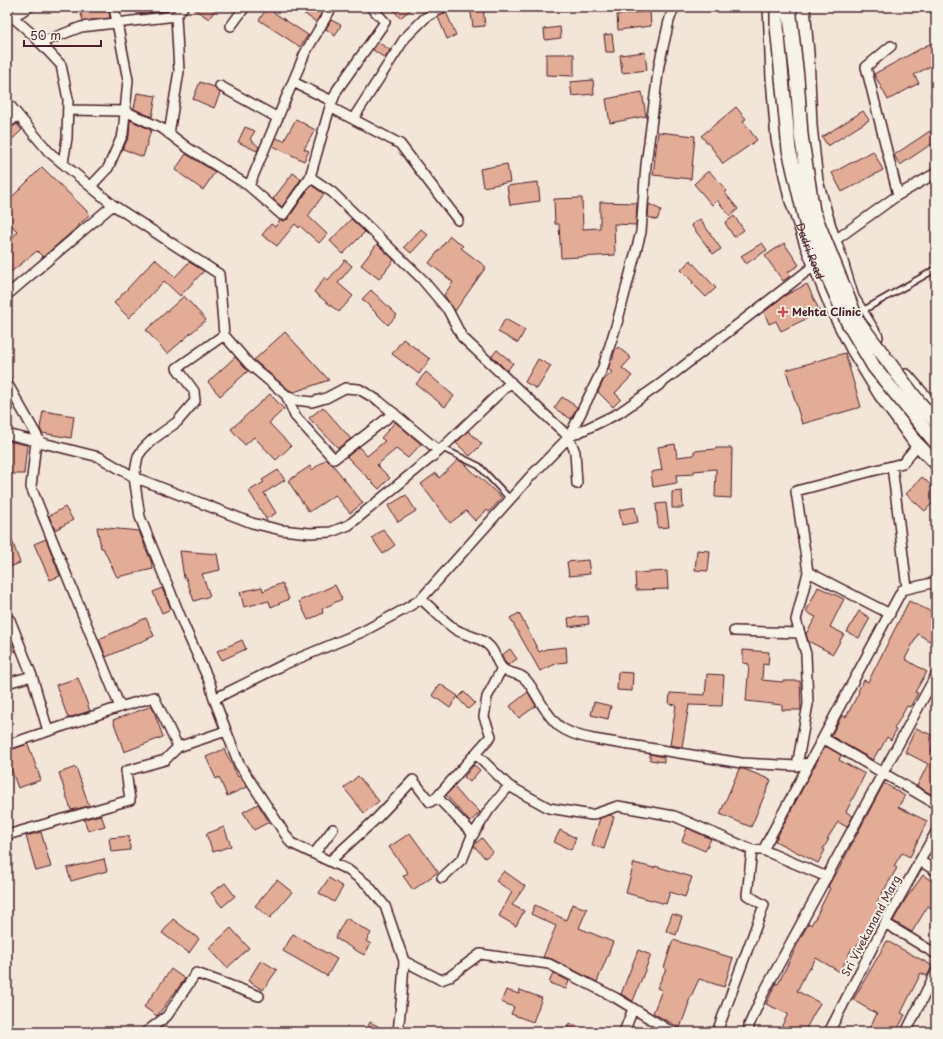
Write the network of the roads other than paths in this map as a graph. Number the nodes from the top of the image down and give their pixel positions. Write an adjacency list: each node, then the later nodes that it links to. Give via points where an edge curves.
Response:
1 (29, 7): 15 (street)
2 (114, 7): 17 (street)
3 (183, 7): 16 (street)
4 (246, 7): 18 (street)
5 (332, 7): 21 (street, via 305,53)
6 (371, 7): 24 (street, via 384,22 337,90)
7 (443, 7): 29 (street, via 425,18 405,38)
8 (674, 7): 53 (street, via 668,21 658,65 641,232 602,370)
9 (770, 7): 41 (street, Dadri Road, via 778,139 791,198)
10 (777, 7): 56 (street, bridge, via 789,150 808,231 848,323 874,368)
11 (789, 7): 51 (street, bridge, via 801,135 813,211 857,320 916,400)
12 (803, 7): 40 (street, via 816,181)
13 (934, 7): 14 (street)
14 (936, 10)
15 (10, 14): 19 (street)
16 (176, 16): 17 (street); 31 (street, via 179,71)
17 (118, 23): 19 (street, via 81,27); 26 (street, via 128,80)
18 (232, 26)
19 (40, 43): 25 (street, via 61,65)
20 (891, 46): 37 (street, via 866,67)
21 (293, 82): 24 (street); 28 (street)
22 (220, 86): 28 (street)
23 (7, 102): 27 (street)
24 (331, 104): 29 (street); 34 (street)
25 (68, 110): 26 (street); 32 (street)
26 (125, 111): 31 (street); 35 (street, via 123,134 108,168)
27 (18, 115): 30 (street); 32 (street, via 49,152)
28 (278, 118): 36 (street)
29 (353, 119): 39 (street, via 400,144)
30 (7, 124)
31 (169, 134): 36 (street)
32 (63, 163): 35 (street)
33 (936, 173): 37 (street)
34 (310, 177): 36 (street, via 283,215); 46 (street, via 332,192 421,278 448,310 462,337)
35 (91, 186): 38 (street)
36 (249, 186)
37 (898, 195): 40 (street)
38 (113, 205): 43 (street); 45 (street, via 219,274)
39 (458, 220)
40 (836, 246): 41 (street); 44 (street, via 852,298)
41 (815, 264): 53 (street, via 654,390 619,414); 55 (street, Dadri Road, via 834,312 853,349 881,395)
42 (936, 269): 44 (lane)
43 (7, 296)
44 (861, 312): 49 (street, via 874,335)
45 (224, 335): 48 (street, via 249,364); 60 (street, via 177,368 194,391 195,401 177,422 143,449 138,456)
46 (511, 382): 53 (street); 57 (street)
47 (7, 383): 54 (street)
48 (286, 395): 50 (street, via 296,400 312,402 345,388 359,389); 50 (street, via 295,416 334,459)
49 (936, 411)
50 (394, 413): 57 (street)
51 (936, 422)
52 (7, 434): 54 (street)
53 (569, 437): 61 (street, via 575,452); 62 (street)
54 (39, 442): 60 (street, via 98,457); 76 (street, via 32,487)
55 (915, 442): 58 (street, Dadri Road); 59 (street, via 915,448 903,463)
56 (936, 443)
57 (441, 449): 60 (street, via 348,525 331,532 281,530 252,522); 62 (lane, via 479,466)
58 (936, 463)
59 (892, 466): 63 (street, via 796,490); 65 (street)
60 (134, 477): 75 (street, via 140,517 210,683)
61 (577, 484)
62 (510, 499): 66 (street)
63 (808, 572): 67 (street); 70 (street, via 796,620)
64 (936, 582): 65 (street)
65 (908, 588): 67 (street, via 902,590)
66 (421, 599): 71 (street, via 455,629 487,644 495,653); 75 (street, via 362,632 285,664)
67 (890, 614): 79 (street)
68 (10, 620): 73 (street)
69 (734, 631): 70 (street)
70 (800, 632): 84 (street, via 806,654 808,704)
71 (502, 668): 82 (street, via 488,697 484,717 491,736); 84 (street, via 504,671 522,676 530,684 548,716 571,734 741,763)
72 (936, 675): 85 (street)
73 (32, 676): 74 (street); 77 (street)
74 (7, 683)
75 (214, 699): 78 (street)
76 (120, 707): 77 (street); 81 (street, via 154,697)
77 (48, 731): 80 (street)
78 (226, 731): 81 (street); 95 (street, via 239,764 291,843)
79 (823, 738): 83 (street); 85 (street)
80 (7, 745)
81 (178, 748): 91 (street, via 165,760 126,771 130,800)
82 (476, 754): 86 (street); 87 (street)
83 (810, 762): 84 (street); 94 (street)
84 (797, 766)
85 (883, 773): 88 (street); 99 (street)
86 (509, 786): 92 (street); 93 (street, via 549,808 592,815 618,806 674,816)
87 (437, 797): 92 (street); 96 (street, via 430,802 413,780 377,818)
88 (936, 804)
89 (333, 829): 95 (street)
90 (936, 832): 97 (street, Sri Vivekanand Marg)
91 (7, 834)
92 (473, 834): 100 (street, via 462,858)
93 (752, 850): 94 (street); 111 (street, via 747,895 764,906)
94 (763, 850): 99 (street)
95 (314, 854): 96 (street)
96 (330, 861): 103 (street, via 348,870 368,885 385,906)
97 (920, 861): 98 (street); 101 (street, Sri Vivekanand Marg)
98 (936, 871)
99 (827, 877): 112 (street, via 764,994 749,1025)
100 (442, 878)
101 (885, 923): 102 (street); 113 (street, Sri Vivekanand Marg)
102 (936, 954)
103 (404, 962): 106 (street, via 441,980 480,954 549,964); 109 (street)
104 (936, 972): 114 (street)
105 (259, 996): 108 (street, via 196,973 167,1016)
106 (633, 1009): 107 (street); 110 (street)
107 (669, 1031)
108 (146, 1032)
109 (398, 1032)
110 (624, 1032)
111 (716, 1032)
112 (749, 1032)
113 (829, 1032)
114 (906, 1032)

